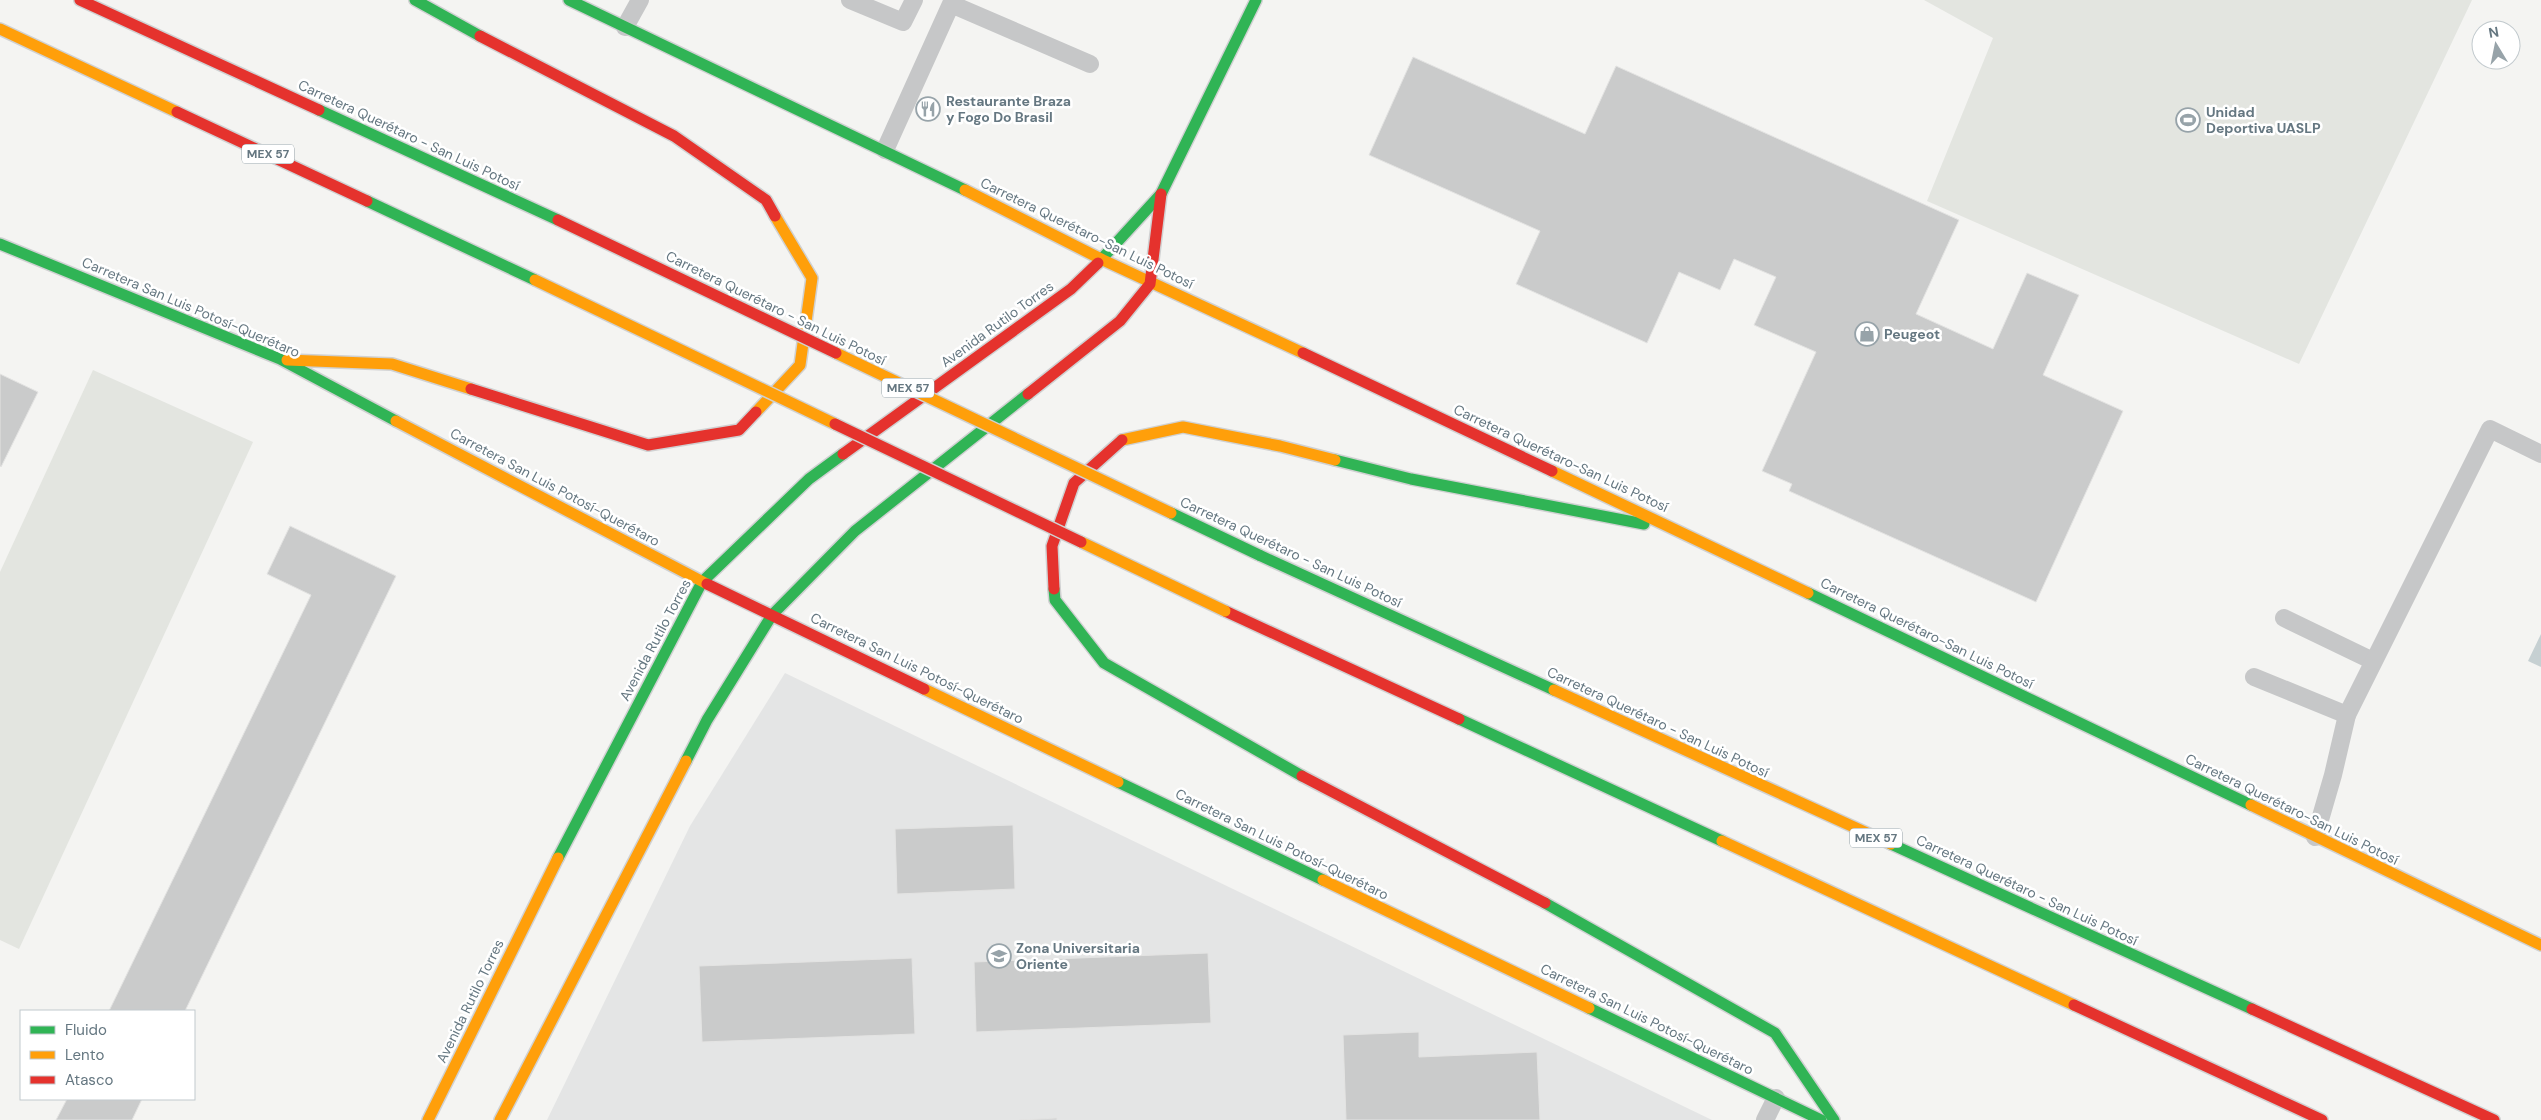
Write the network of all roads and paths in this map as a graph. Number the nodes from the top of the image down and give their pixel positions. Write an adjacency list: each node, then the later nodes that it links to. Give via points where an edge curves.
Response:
1 (80, 0): 11 (main road, Carretera Querétaro - San Luis Potosí / MEX 57)
2 (101, 0): 11 (main road)
3 (415, 0): 19 (main road, via 518,57 674,136 766,200 812,278 800,365 739,430 648,445 392,364)
4 (569, 0): 10 (main road, Carretera Querétaro-San Luis Potosí)
5 (640, 0): 10 (lane)
6 (850, 0): 7 (lane, via 903,22)
7 (914, 0)
8 (1256, 0): 15 (main road)
9 (949, 2): 13 (lane); 14 (lane)
10 (625, 27): 14 (main road, Carretera Querétaro-San Luis Potosí)
11 (141, 28): 37 (main road, Carretera Querétaro - San Luis Potosí / MEX 57, bridge, via 558,220 1259,555)
12 (0, 29): 36 (main road, MEX 57, bridge, via 1225,611)
13 (1090, 64)
14 (885, 150): 17 (main road, Carretera Querétaro-San Luis Potosí)
15 (1161, 194): 17 (main road, Avenida Rutilo Torres); 18 (main road)
16 (0, 244): 19 (main road, Carretera San Luis Potosí-Querétaro)
17 (1103, 258): 18 (main road, Carretera Querétaro-San Luis Potosí); 22 (main road, Avenida Rutilo Torres, via 1071,289 809,478)
18 (1150, 284): 21 (main road, Carretera Querétaro-San Luis Potosí, via 1222,314); 23 (main road, via 1120,322 855,531)
19 (280, 359): 22 (main road, Carretera San Luis Potosí-Querétaro)
20 (2541, 454): 25 (lane, via 2490,429)
21 (1682, 532): 28 (main road, Carretera Querétaro-San Luis Potosí); 35 (main road, via 1411,479 1280,446 1183,427 1120,440 1074,483 1052,546 1055,600 1104,663 1323,788 1562,912 1775,1033)
22 (702, 582): 23 (main road, Carretera San Luis Potosí-Querétaro); 31 (main road, Avenida Rutilo Torres, via 564,845)
23 (772, 615): 30 (main road, Carretera San Luis Potosí-Querétaro); 32 (main road, via 707,720)
24 (2284, 618): 25 (lane)
25 (2373, 660): 27 (lane)
26 (2254, 677): 27 (lane)
27 (2347, 715): 28 (lane)
28 (2315, 837): 29 (main road, Carretera Querétaro-San Luis Potosí)
29 (2541, 945)
30 (1776, 1098): 33 (lane); 34 (main road, Carretera San Luis Potosí-Querétaro)
31 (428, 1120)
32 (500, 1120)
33 (1765, 1120)
34 (1821, 1120)
35 (1834, 1120)
36 (2322, 1120)
37 (2494, 1120)

